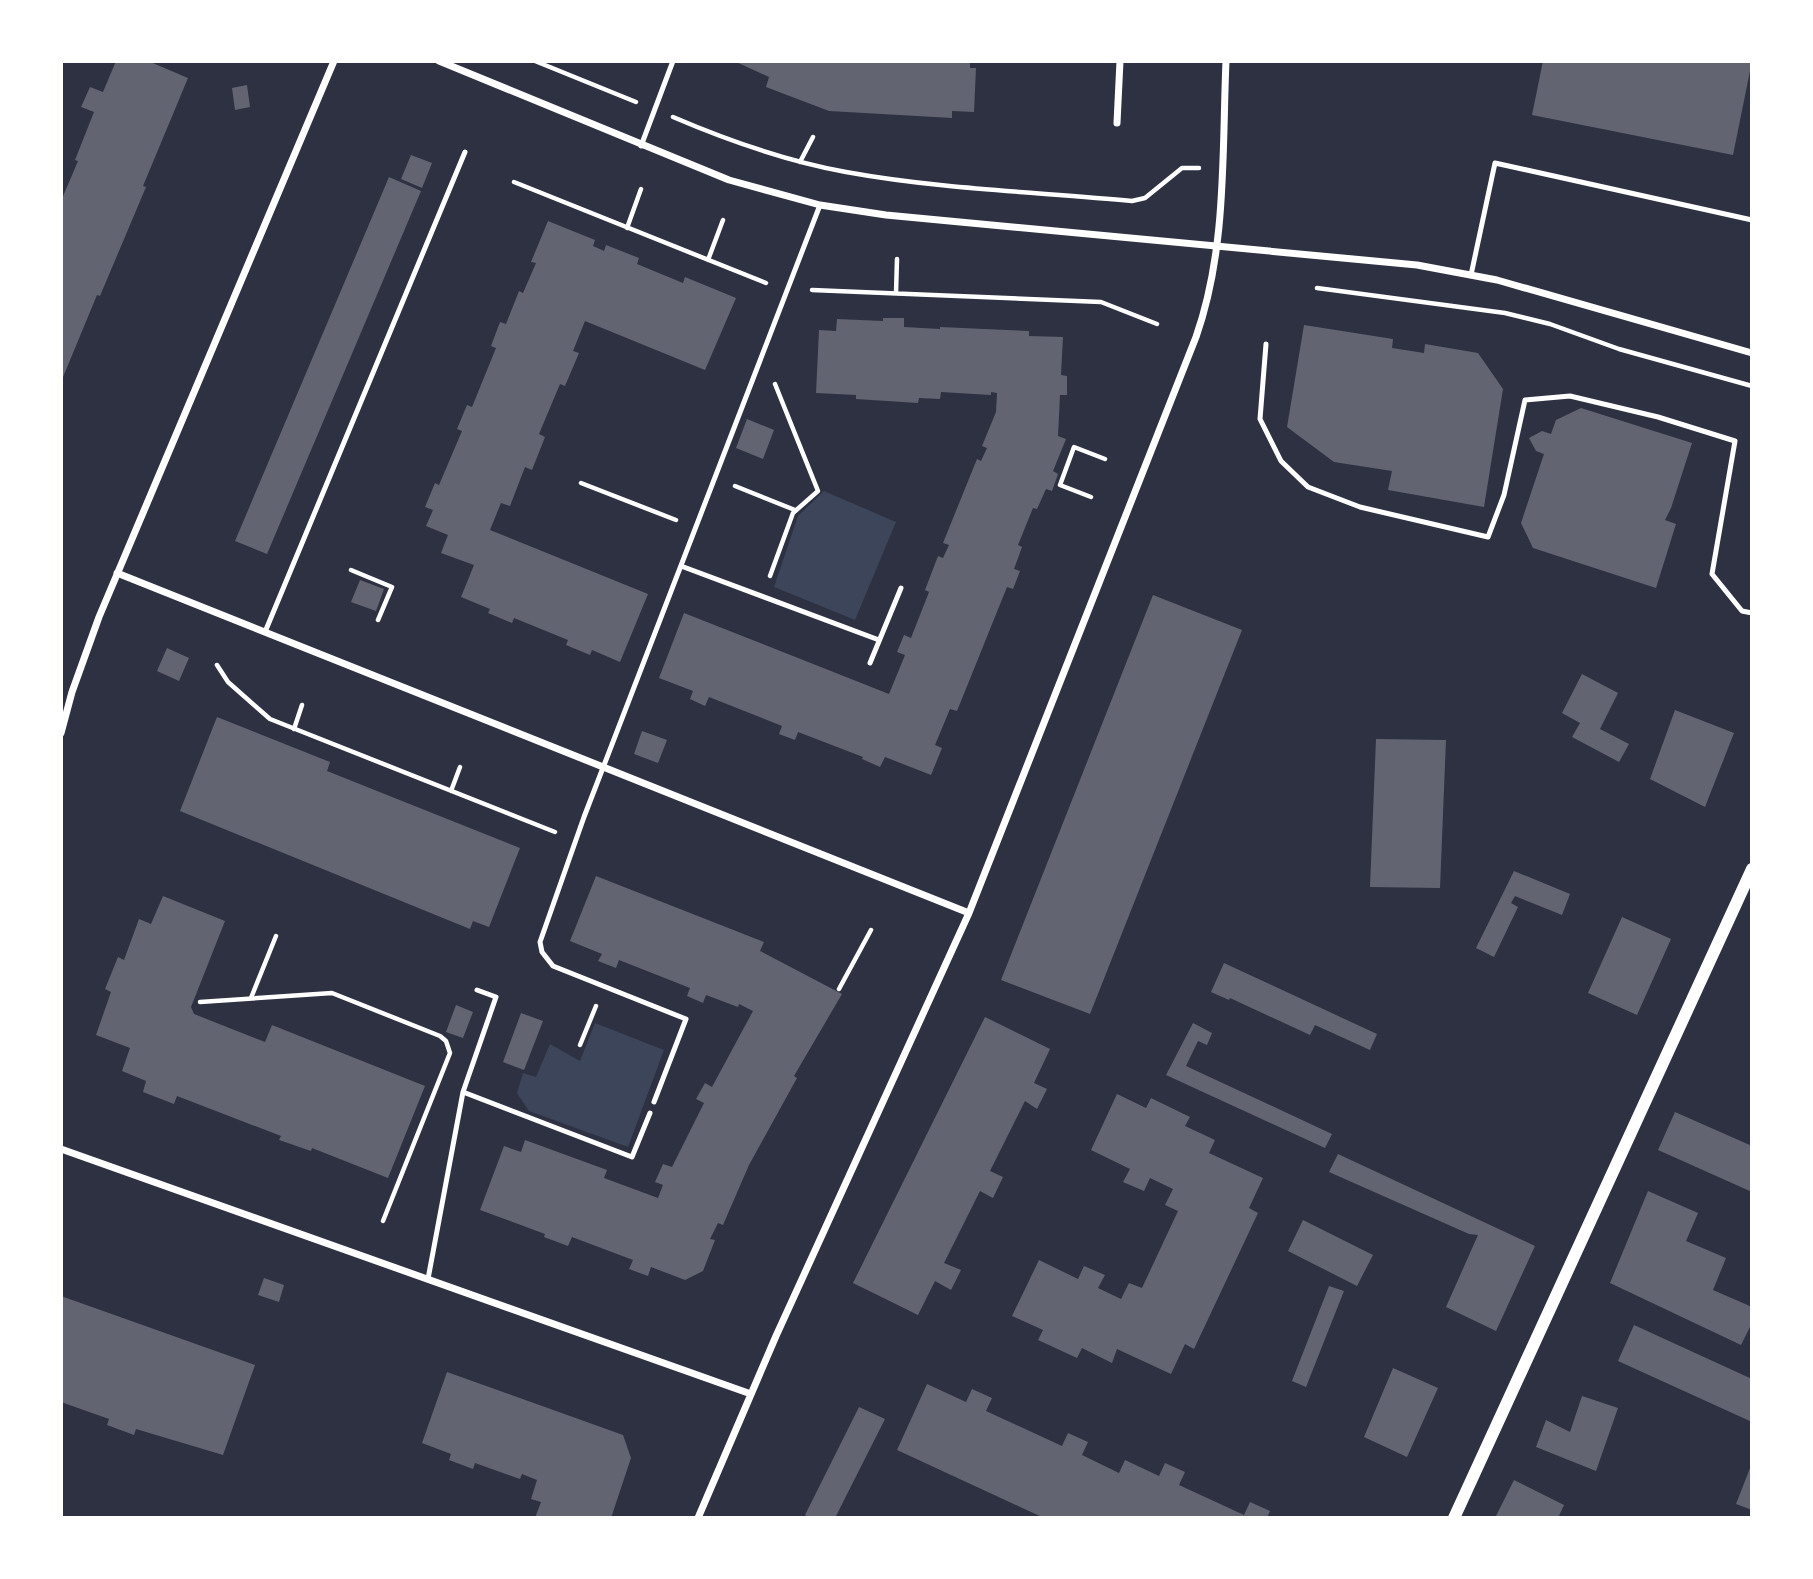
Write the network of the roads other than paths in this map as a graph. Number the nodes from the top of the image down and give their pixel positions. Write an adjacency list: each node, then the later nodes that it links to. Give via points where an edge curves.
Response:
1 (334, 61): 16 (street)
2 (439, 61): 7 (street)
3 (673, 61): 7 (lane)
4 (1120, 61): 6 (street)
5 (1226, 61): 11 (street)
6 (1117, 123)
7 (641, 146): 9 (street, via 729,180)
8 (466, 152): 19 (lane)
9 (820, 205): 11 (street); 15 (lane)
10 (1752, 220): 12 (lane, via 1495,163)
11 (1218, 247): 12 (street, via 1405,264); 26 (street, via 1196,337)
12 (1471, 275): 14 (street)
13 (1266, 344): 18 (lane, via 1260,419 1281,461 1308,487 1360,507 1488,537 1503,495 1525,400 1570,396 1735,441 1712,574 1742,611)
14 (1752, 353)
15 (681, 566): 20 (lane); 24 (lane)
16 (117, 573): 19 (street); 22 (street)
17 (901, 588): 20 (lane)
18 (1752, 613)
19 (265, 632): 24 (street)
20 (880, 640): 21 (lane)
21 (870, 663)
22 (63, 721): 23 (street)
23 (61, 733)
24 (604, 767): 26 (street); 29 (lane, via 540,942 553,966 687,1019)
25 (1752, 869): 35 (street)
26 (969, 913): 33 (street)
27 (477, 990): 28 (lane, via 496,997)
28 (463, 1092): 30 (lane, via 632,1157); 32 (lane)
29 (654, 1102)
30 (650, 1114)
31 (61, 1149): 32 (street)
32 (428, 1279): 33 (street)
33 (751, 1394): 34 (street)
34 (698, 1518)
35 (1454, 1518)

